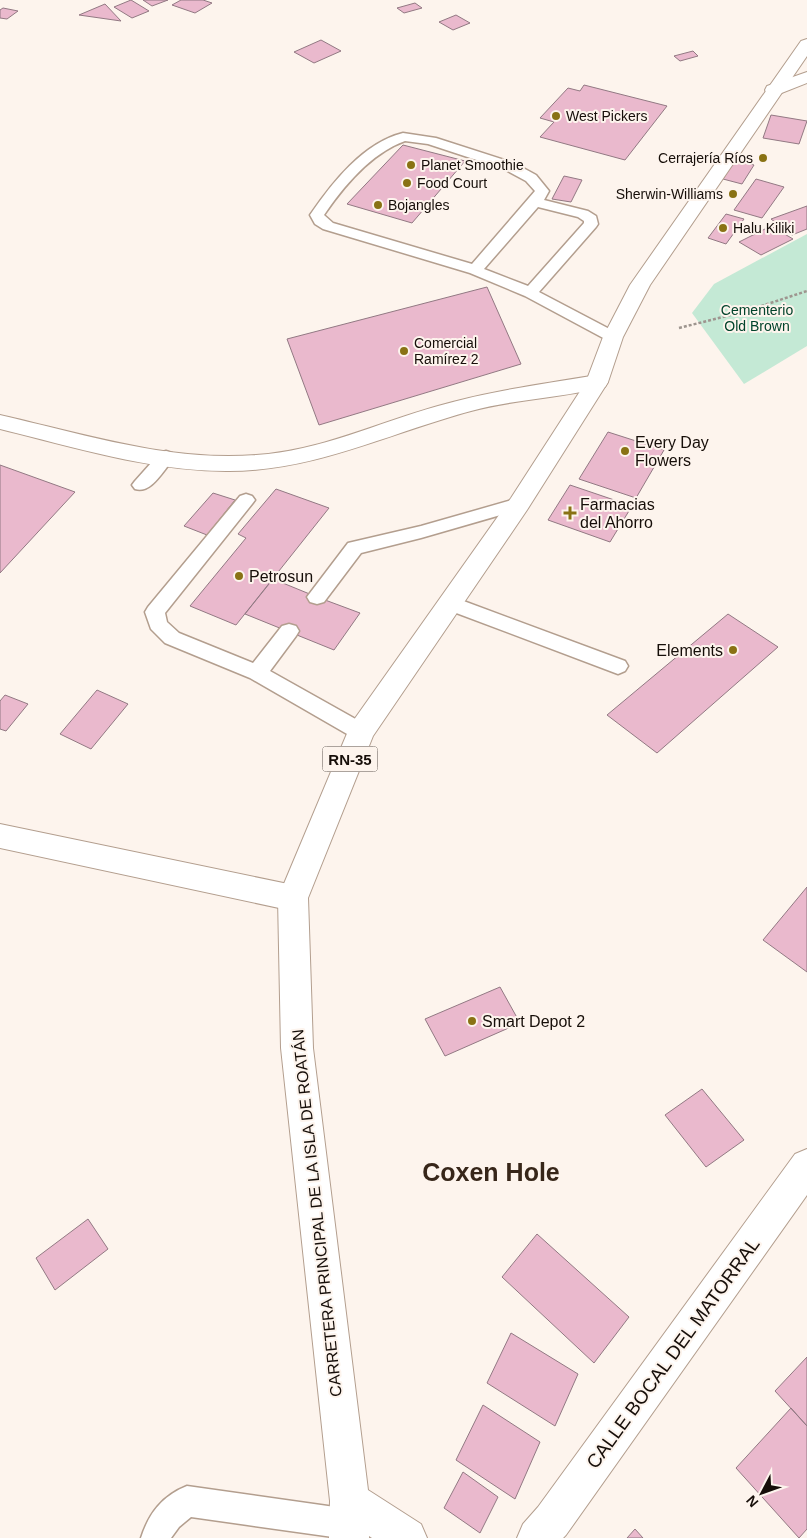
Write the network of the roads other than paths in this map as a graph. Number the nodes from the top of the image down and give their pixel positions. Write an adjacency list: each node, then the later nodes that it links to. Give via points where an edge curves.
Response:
1 (807, 44): 3 (main road, CARRETERA PRINCIPAL DE LA ISLA DE ROATÁN / RN-35)
2 (807, 78): 3 (main road)
3 (774, 90): 7 (main road, CARRETERA PRINCIPAL DE LA ISLA DE ROATÁN / RN-35, via 640,285)
4 (535, 202): 5 (lane); 5 (lane, via 542,191 537,182 527,175 424,139 403,137 378,148 327,198 317,215 328,226); 6 (lane, via 582,214 591,219 591,224)
5 (475, 270): 6 (lane)
6 (530, 293): 7 (lane)
7 (613, 337): 8 (main road, CARRETERA PRINCIPAL DE LA ISLA DE ROATÁN / RN-35)
8 (597, 382): 10 (main road, via 470,404 320,452 257,463 212,464); 13 (main road, CARRETERA PRINCIPAL DE LA ISLA DE ROATÁN / RN-35)
9 (0, 422): 10 (main road, via 133,453)
10 (166, 457): 11 (lane)
11 (141, 484)
12 (246, 500): 18 (lane, via 155,612 155,621 172,638)
13 (519, 504): 14 (lane, via 355,548); 15 (main road, CARRETERA PRINCIPAL DE LA ISLA DE ROATÁN / RN-35)
14 (317, 597)
15 (450, 603): 17 (lane); 19 (main road, CARRETERA PRINCIPAL DE LA ISLA DE ROATÁN / RN-35)
16 (289, 631): 18 (lane)
17 (618, 666)
18 (257, 672): 19 (lane)
19 (361, 732): 21 (main road, CARRETERA PRINCIPAL DE LA ISLA DE ROATÁN / RN-35)
20 (0, 836): 21 (main road)
21 (294, 898): 23 (main road, CARRETERA PRINCIPAL DE LA ISLA DE ROATÁN / RN-35, via 297,1048)
22 (807, 1166): 24 (main road, CALLE BOCAL DEL MATORRAL)
23 (349, 1521): 25 (lane, via 187,1501 171,1511); 26 (main road)
24 (537, 1532)
25 (156, 1538)
26 (407, 1538)

